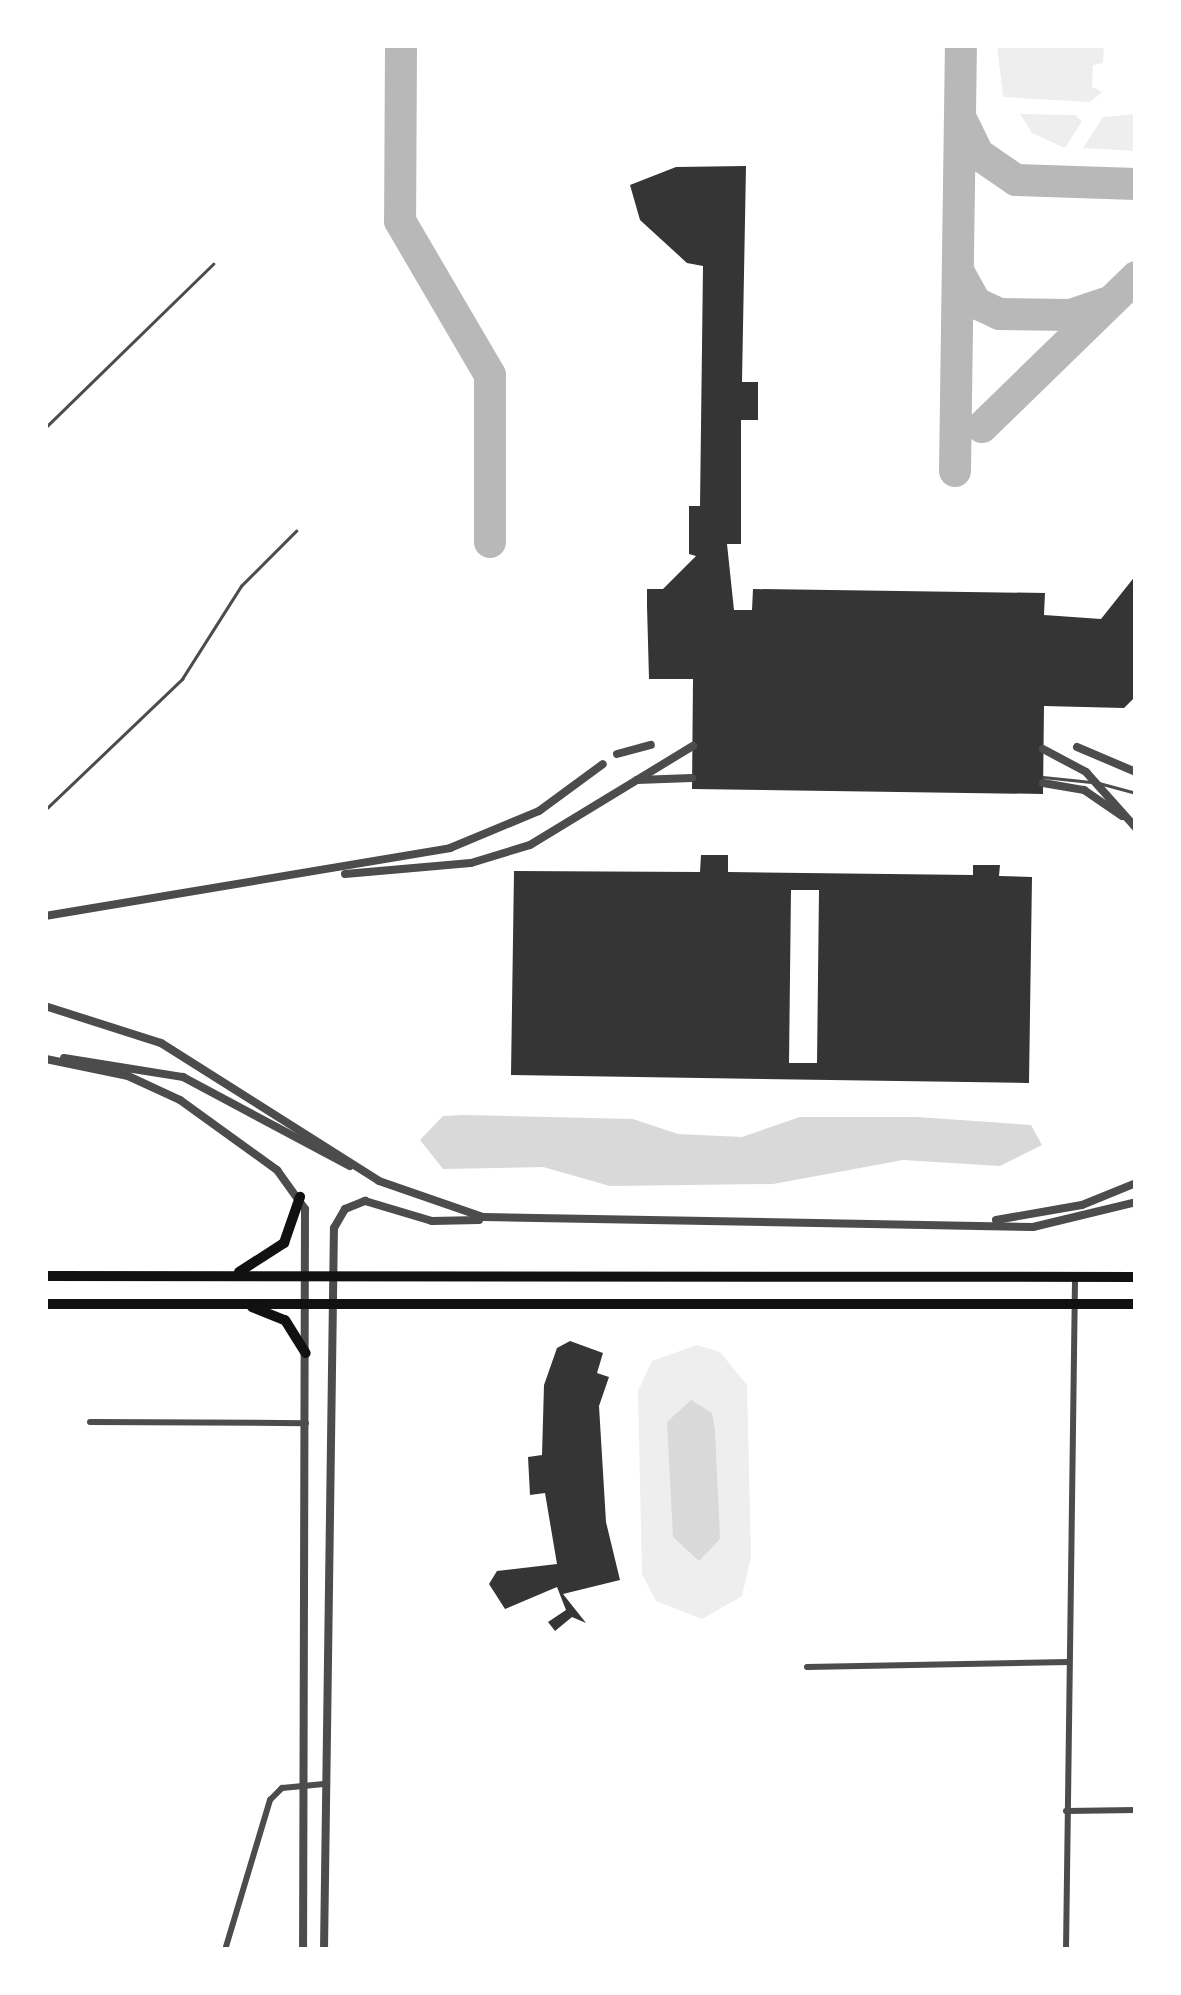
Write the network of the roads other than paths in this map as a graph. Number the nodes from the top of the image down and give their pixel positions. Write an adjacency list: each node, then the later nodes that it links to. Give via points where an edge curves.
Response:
1 (213, 264): 2 (lane)
2 (45, 428)
3 (296, 532): 15 (lane, via 240,586 182,678)
4 (651, 745): 8 (street)
5 (692, 746): 12 (street)
6 (1077, 748): 10 (street)
7 (1043, 749): 16 (street, via 1086,772)
8 (617, 754)
9 (599, 769): 17 (street, via 488,836)
10 (1136, 772)
11 (692, 778): 12 (street)
12 (635, 780): 17 (street, via 596,809 492,858)
13 (1043, 780): 14 (lane); 16 (street, via 1084,790)
14 (1136, 793)
15 (45, 810)
16 (1133, 824)
17 (335, 874): 18 (street)
18 (45, 916)
19 (45, 1006): 21 (street, via 178,1052)
20 (46, 1059): 21 (street, via 170,1072); 23 (street, via 166,1092 247,1146)
21 (363, 1172): 25 (street, via 428,1203)
22 (1136, 1183): 26 (street, via 1071,1208)
23 (300, 1196): 27 (street); 30 (main road, via 280,1247)
24 (1136, 1202): 26 (street, via 1044,1226)
25 (503, 1220): 26 (street); 28 (street, via 432,1221 358,1202 336,1221)
26 (987, 1221)
27 (307, 1275): 28 (main road); 30 (main road); 34 (street)
28 (334, 1275): 31 (main road); 35 (street)
29 (45, 1276): 30 (main road)
30 (230, 1276)
31 (1076, 1276): 32 (main road); 37 (street)
32 (1136, 1277)
33 (237, 1303): 34 (main road); 36 (main road); 39 (main road, via 281,1316)
34 (307, 1303): 35 (main road); 39 (street)
35 (334, 1303): 37 (main road); 44 (street)
36 (45, 1304)
37 (1075, 1304): 38 (main road); 42 (street)
38 (1136, 1304)
39 (306, 1353): 41 (street)
40 (90, 1422): 41 (street)
41 (306, 1422): 45 (street)
42 (1069, 1662): 43 (street); 47 (street)
43 (807, 1667)
44 (324, 1784): 45 (street); 50 (street)
45 (303, 1786): 48 (street, via 270,1800); 49 (street)
46 (1136, 1810): 47 (street)
47 (1066, 1811): 51 (street)
48 (226, 1950)
49 (303, 1950)
50 (324, 1950)
51 (1066, 1950)

